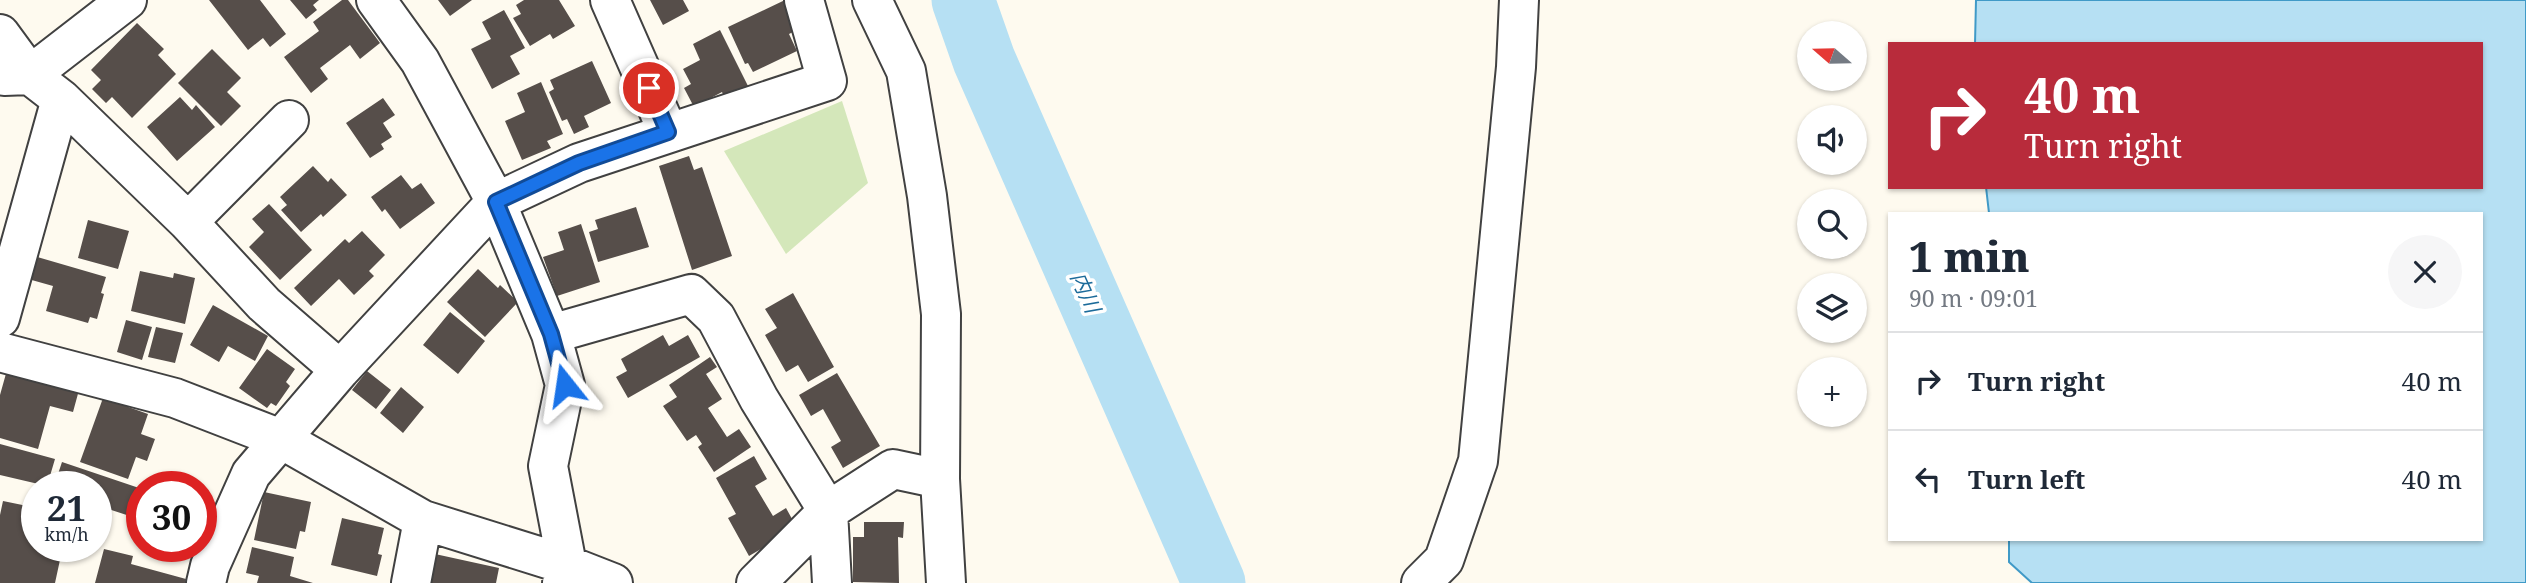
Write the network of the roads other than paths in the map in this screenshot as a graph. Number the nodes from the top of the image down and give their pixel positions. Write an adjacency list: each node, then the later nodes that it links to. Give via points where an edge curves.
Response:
1 (127, 0): 8 (street)
2 (376, 0): 12 (street, via 420,61)
3 (610, 0): 11 (street)
4 (804, 0): 11 (street, via 827,81)
5 (872, 0): 19 (street, via 906,71 927,196 941,314)
6 (1519, 0): 29 (street, via 1478,461 1444,560)
7 (0, 34): 8 (street)
8 (15, 76): 9 (street)
9 (61, 99): 13 (street); 14 (street)
10 (289, 120): 13 (street)
11 (668, 132): 12 (street, via 579,163)
12 (496, 202): 15 (street); 17 (street)
13 (188, 222): 17 (street, via 264,304)
14 (0, 318)
15 (551, 334): 20 (street, via 691,294 716,318); 22 (street, via 565,385 548,466)
16 (0, 352): 18 (street, via 175,398)
17 (340, 370): 18 (street)
18 (281, 439): 21 (street); 23 (street, via 251,474)
19 (940, 479): 20 (street, via 893,469); 28 (street)
20 (828, 511): 26 (street); 27 (street)
21 (423, 520): 22 (street); 24 (street)
22 (564, 574): 25 (street)
23 (206, 583)
24 (411, 583)
25 (613, 583)
26 (756, 583)
27 (832, 583)
28 (946, 583)
29 (1421, 583)

